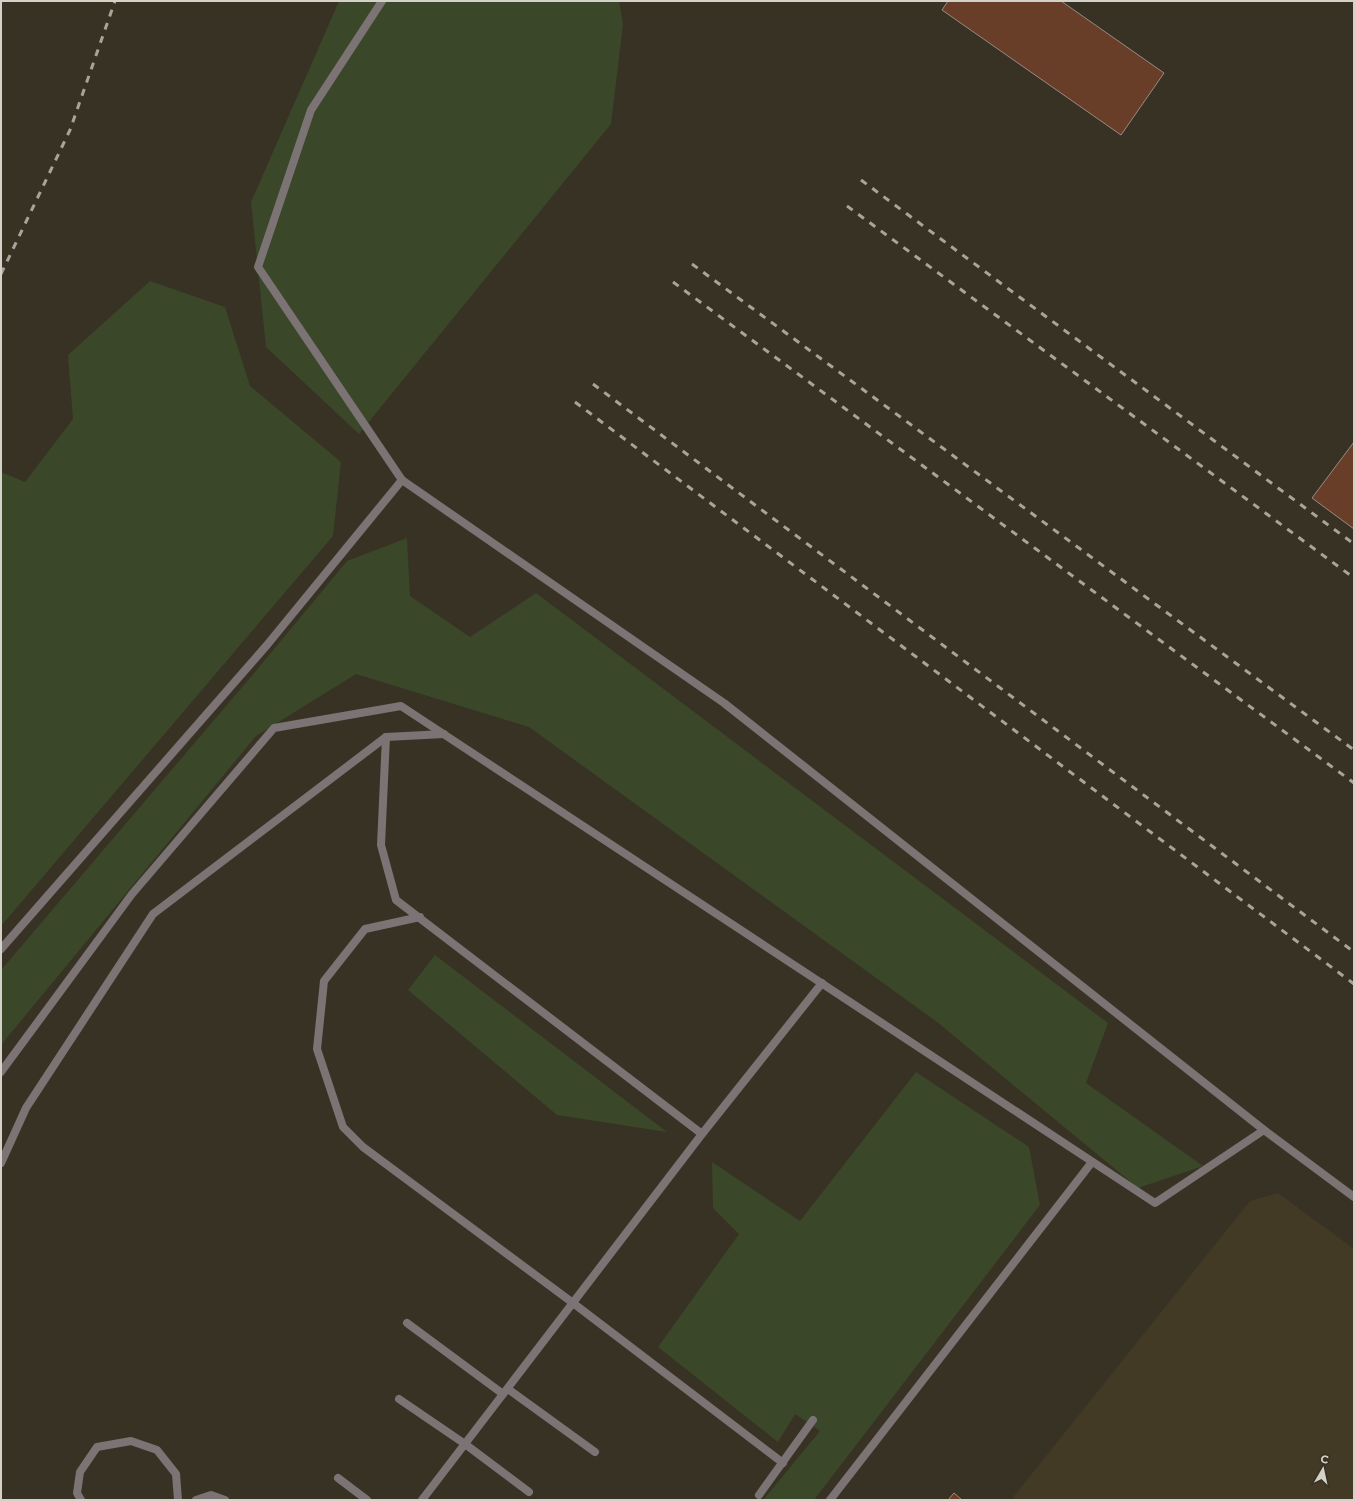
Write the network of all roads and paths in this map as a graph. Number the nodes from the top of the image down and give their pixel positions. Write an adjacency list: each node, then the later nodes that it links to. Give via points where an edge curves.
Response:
1 (382, 1): 2 (lane, via 310,110 258,267)
2 (402, 480): 6 (lane, via 267,645); 9 (lane, via 724,703)
3 (444, 734): 4 (lane); 7 (lane); 8 (lane, via 401,706 274,728 132,894)
4 (386, 737): 5 (lane, via 381,845 396,900); 12 (lane, via 153,914 26,1108)
5 (420, 918): 10 (lane); 14 (lane, via 364,929 324,981 317,1049 343,1128 363,1147)
6 (1, 949)
7 (822, 983): 10 (lane); 11 (lane)
8 (1, 1072)
9 (1264, 1130): 11 (lane, via 1155,1203); 13 (lane)
10 (702, 1134): 14 (lane)
11 (1092, 1162): 31 (lane)
12 (1, 1163)
13 (1354, 1197)
14 (573, 1303): 16 (lane); 21 (lane)
15 (407, 1324): 16 (lane)
16 (505, 1392): 19 (lane); 20 (lane)
17 (399, 1399): 19 (lane)
18 (813, 1420): 21 (lane)
19 (465, 1444): 23 (lane); 30 (lane)
20 (595, 1452)
21 (783, 1463): 24 (lane)
22 (338, 1478): 29 (lane)
23 (529, 1492)
24 (759, 1495)
25 (81, 1500): 26 (lane, via 77,1493 80,1472 97,1447 131,1441 157,1450 176,1474)
26 (178, 1500)
27 (196, 1500): 28 (lane, via 211,1495)
28 (225, 1500)
29 (367, 1500)
30 (422, 1500)
31 (830, 1500)

